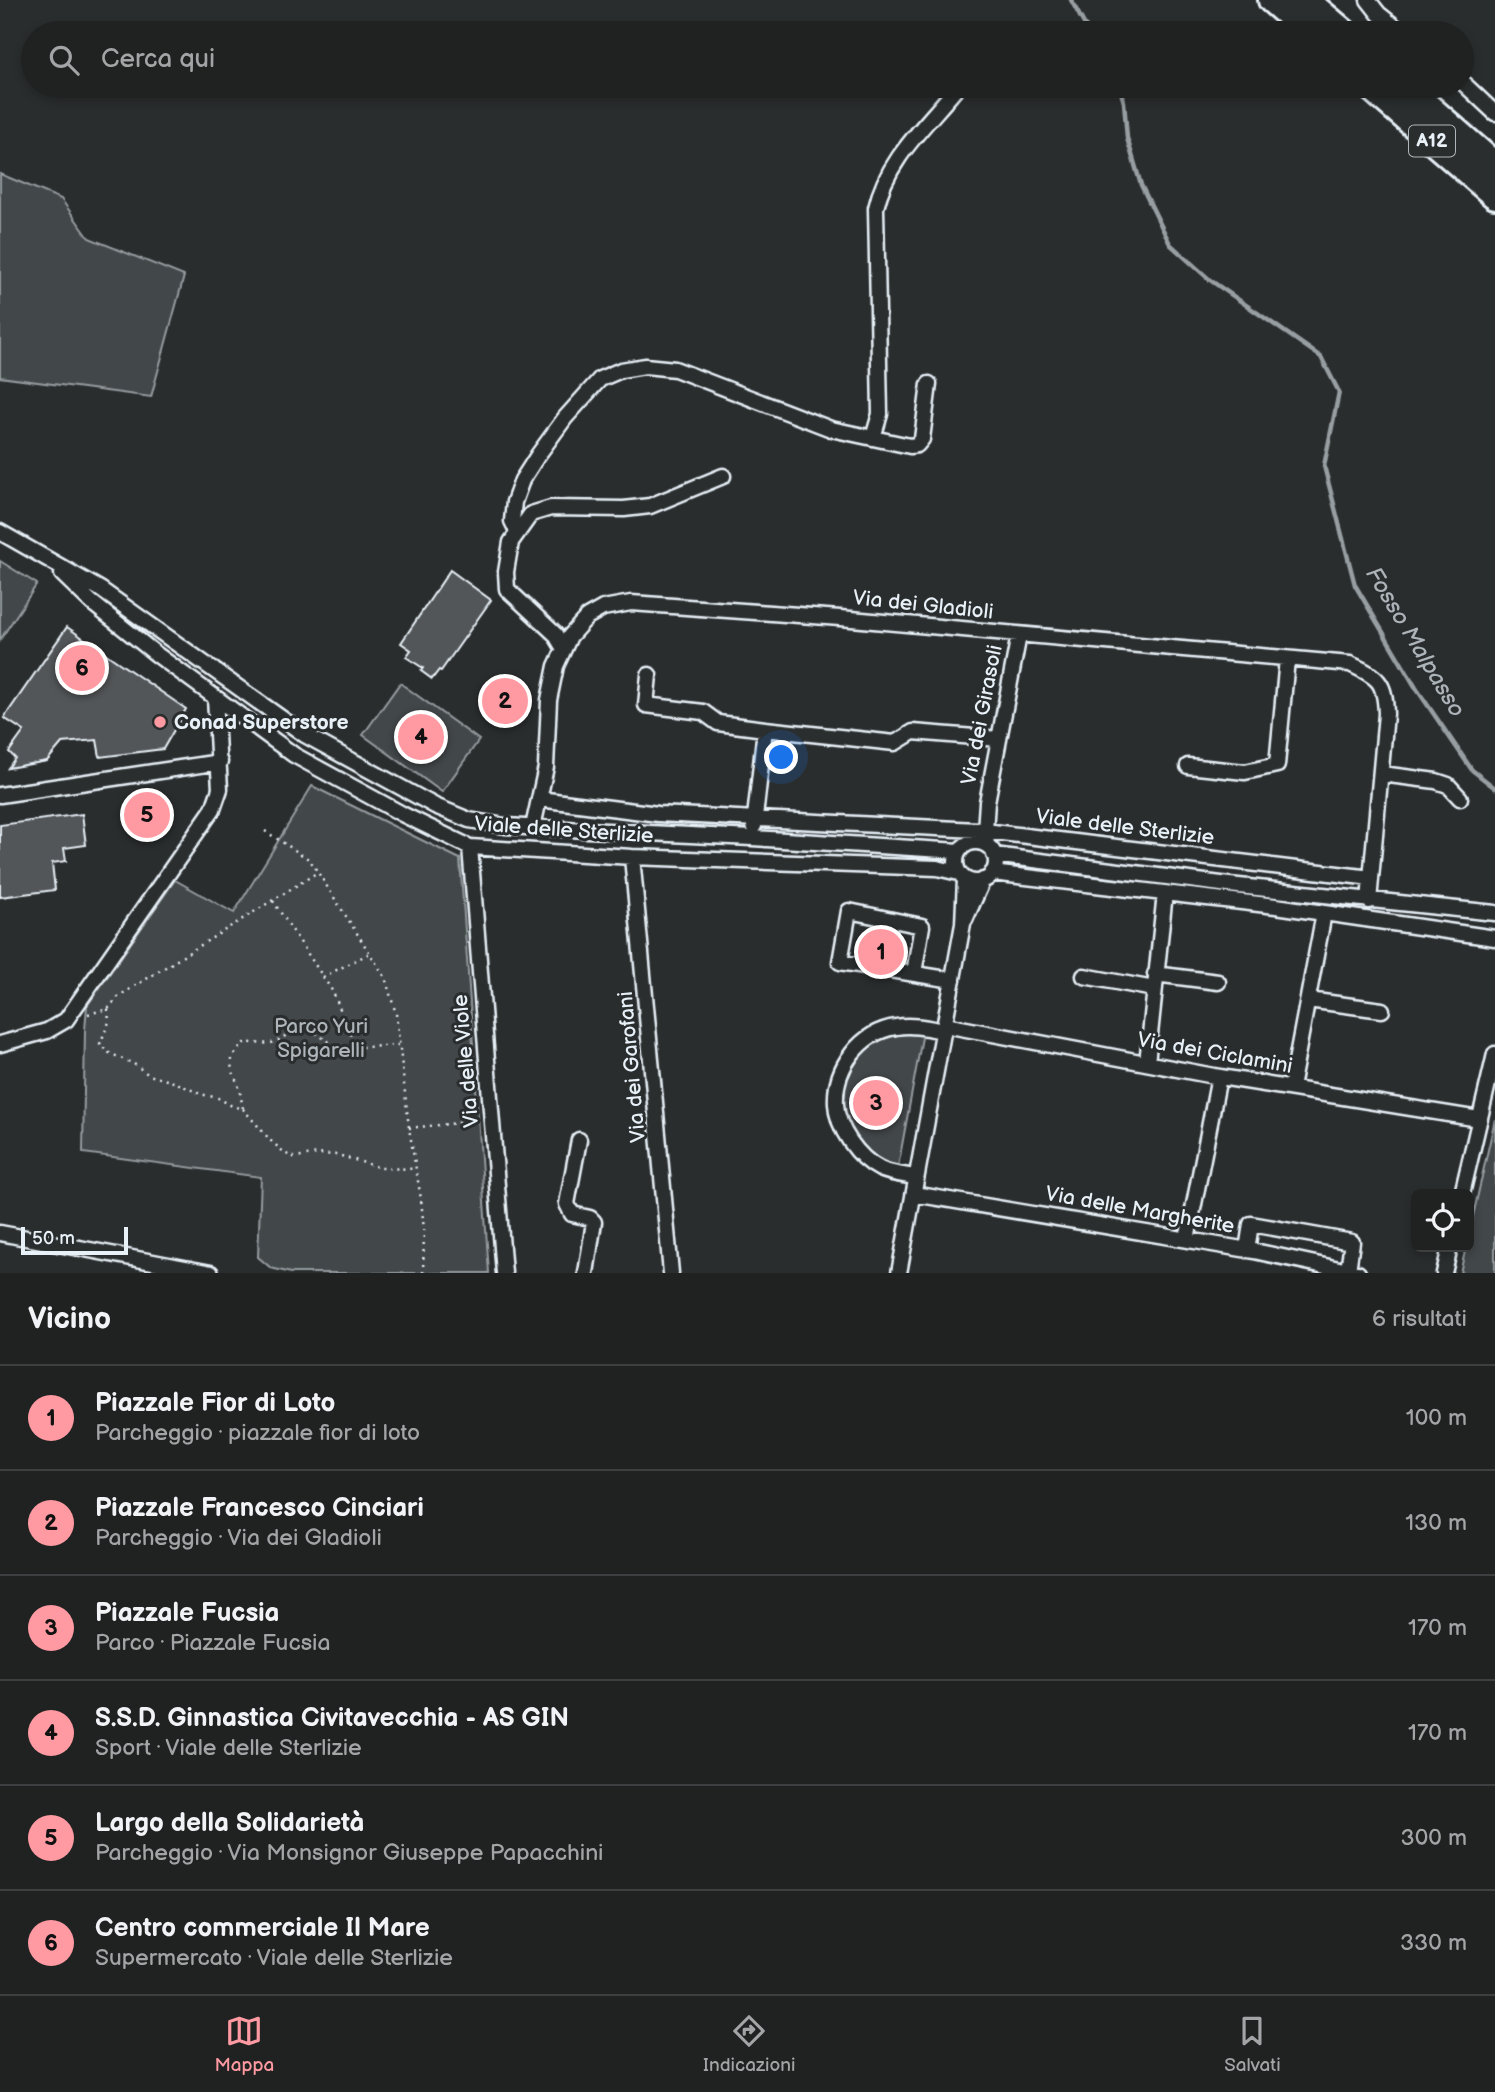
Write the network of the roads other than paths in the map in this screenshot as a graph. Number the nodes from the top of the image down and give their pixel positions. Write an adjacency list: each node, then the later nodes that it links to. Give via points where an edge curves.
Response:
1 (1272, 0): 4 (highway)
2 (1306, 0): 5 (highway)
3 (1368, 0): 6 (street)
4 (1296, 21)
5 (1330, 21)
6 (1388, 21)
7 (1474, 93): 11 (street)
8 (948, 98): 15 (street, via 890,170 876,208 880,414)
9 (1384, 98): 13 (highway, A12)
10 (1418, 98): 12 (highway, A12)
11 (1495, 113)
12 (1495, 166)
13 (1495, 195)
14 (929, 384): 15 (street, via 922,439 917,445)
15 (873, 438): 17 (street, via 831,429 675,369 645,366 621,370 600,379 538,455 514,502 512,521)
16 (723, 476): 17 (street, via 650,506 551,508 531,514)
17 (517, 531): 21 (street, via 511,542 507,589 555,634)
18 (0, 532): 19 (street, Viale delle Sterlizie)
19 (46, 558): 24 (street, Viale delle Sterlizie, via 90,601); 34 (street, Viale delle Sterlizie, via 100,589 305,735 352,762 469,820)
20 (1018, 635): 21 (street, Via dei Gladioli, via 631,603 603,608 587,618); 22 (street, Via dei Gladioli); 26 (street, Via dei Girasoli)
21 (564, 649): 32 (street, Via dei Gladioli, via 549,700 546,767)
22 (1287, 659): 28 (street, via 1277,765 1245,772); 29 (street, Via dei Gladioli, via 1350,664 1371,673 1385,691)
23 (649, 675): 25 (street, via 646,705 703,712 718,723)
24 (215, 697): 27 (street); 37 (street, Viale delle Sterlizie, via 294,755 404,816)
25 (765, 729): 26 (street, via 895,743 913,732); 33 (street)
26 (999, 739): 36 (street, Via dei Girasoli)
27 (220, 762): 30 (street); 57 (street, via 220,789 213,809 66,1020 47,1031)
28 (1188, 766)
29 (1381, 774): 31 (street, via 1436,781 1448,785); 41 (street, Via dei Gladioli)
30 (0, 795)
31 (1460, 798)
32 (539, 799): 33 (street, Viale delle Sterlizie, via 658,814); 34 (street, Via dei Gladioli)
33 (754, 818): 35 (street); 36 (street, Viale delle Sterlizie)
34 (533, 827): 35 (street, Viale delle Sterlizie)
35 (752, 838): 36 (street, Viale delle Sterlizie)
36 (979, 843): 39 (street, via 956,866); 40 (street, via 996,866); 41 (street, Viale delle Sterlizie); 43 (street, Viale delle Sterlizie)
37 (470, 846): 38 (street, Viale delle Sterlizie); 74 (street, Via delle Viole)
38 (632, 857): 39 (street, Viale delle Sterlizie, via 937,869); 76 (street, Via dei Garofani)
39 (962, 876): 40 (street, Viale delle Sterlizie, via 972,882); 46 (street)
40 (988, 877): 42 (street); 46 (street)
41 (1371, 878): 43 (street, Via dei Gladioli)
42 (1165, 893): 44 (street); 49 (street)
43 (1369, 901): 45 (street, Viale delle Sterlizie)
44 (1324, 913): 47 (street); 54 (street)
45 (1495, 913)
46 (963, 924): 51 (street)
47 (1495, 938)
48 (914, 973): 48 (street, via 840,962 849,911 922,926); 51 (street)
49 (1155, 974): 52 (street); 53 (street)
50 (1084, 975): 53 (street)
51 (953, 980): 56 (street)
52 (1218, 982)
53 (1154, 989): 59 (street)
54 (1308, 1000): 55 (street); 61 (street)
55 (1382, 1010)
56 (944, 1028): 59 (street, Via dei Ciclamini); 64 (street); 64 (street, Via dei Ciclamini, via 896,1027 869,1036 843,1067 835,1104 850,1141 878,1168)
57 (0, 1044)
58 (1495, 1054): 62 (street)
59 (1147, 1063): 60 (street, Via dei Ciclamini)
60 (1219, 1077): 61 (street, Via dei Ciclamini); 68 (street)
61 (1291, 1088): 62 (street, Via dei Ciclamini)
62 (1479, 1119): 65 (street)
63 (579, 1140): 75 (street, via 567,1204 572,1214 594,1222)
64 (916, 1177): 66 (street)
65 (1463, 1189)
66 (914, 1194): 68 (street, Via delle Margherite); 77 (street)
67 (0, 1233): 71 (street)
68 (1187, 1240): 69 (street, Via delle Margherite)
69 (1247, 1250): 72 (street, Via delle Margherite); 72 (street, via 1251,1224 1352,1242)
70 (1449, 1252): 78 (street)
71 (142, 1267): 73 (street)
72 (1353, 1272)
73 (211, 1273)
74 (504, 1273)
75 (586, 1273)
76 (671, 1273)
77 (899, 1273)
78 (1444, 1273)

